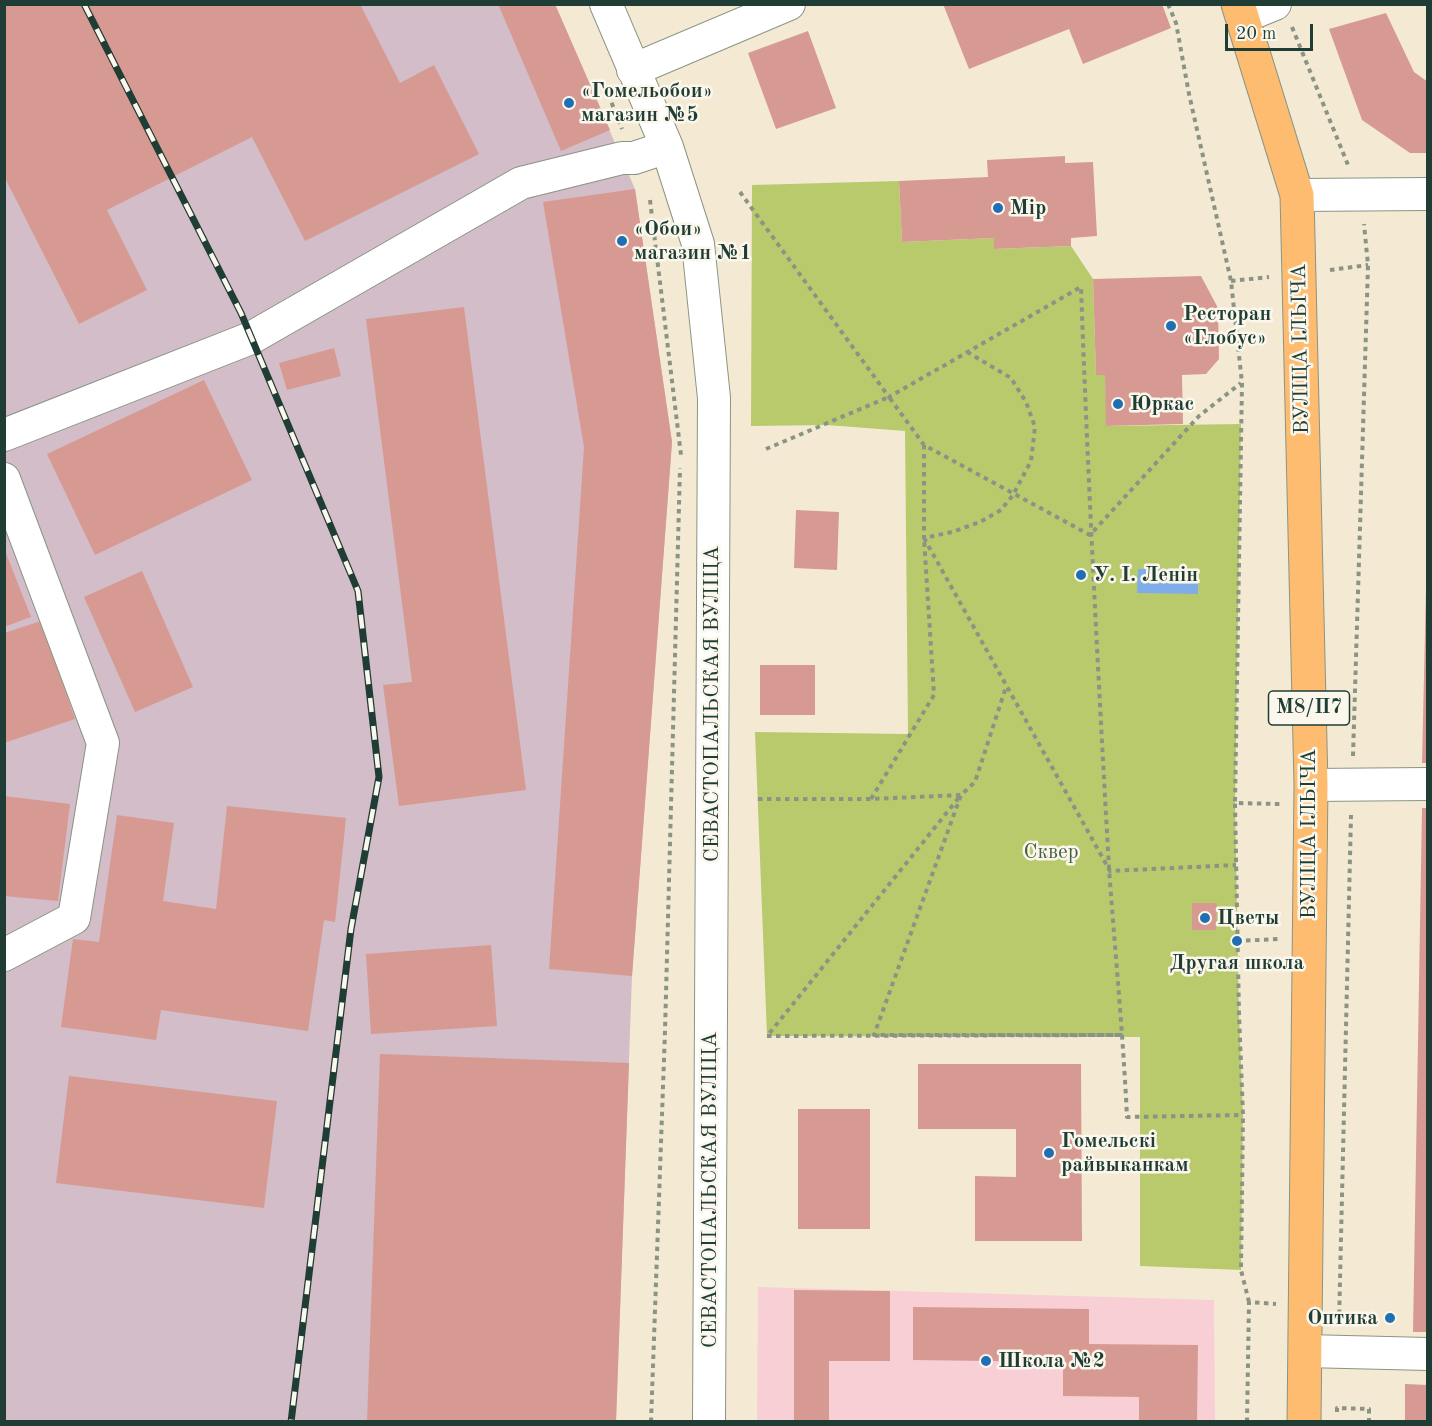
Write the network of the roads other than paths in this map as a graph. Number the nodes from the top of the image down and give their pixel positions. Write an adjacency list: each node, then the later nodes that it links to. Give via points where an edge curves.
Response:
1 (606, 4): 5 (street, СЕВАСТОПАЛЬСКАЯ ВУЛІЦА)
2 (789, 4): 5 (street)
3 (1241, 11): 4 (street); 8 (main road, ВУЛІЦА ІЛЬІЧА / М8/П7)
4 (1283, 15)
5 (633, 70): 6 (street, СЕВАСТОПАЛЬСКАЯ ВУЛІЦА)
6 (667, 147): 9 (street, via 521,183 251,338); 16 (street, СЕВАСТОПАЛЬСКАЯ ВУЛІЦА, via 698,244 714,398)
7 (1428, 194): 8 (street)
8 (1297, 195): 12 (main road, ВУЛІЦА ІЛЬІЧА / М8/П7)
9 (4, 435)
10 (4, 479): 13 (street, via 103,743 74,918)
11 (1428, 784): 12 (street)
12 (1311, 785): 14 (main road, ВУЛІЦА ІЛЬІЧА / М8/П7)
13 (4, 955)
14 (1305, 1351): 15 (street); 17 (main road, ВУЛІЦА ІЛЬІЧА / М8/П7)
15 (1428, 1354)
16 (709, 1422)
17 (1304, 1422)

